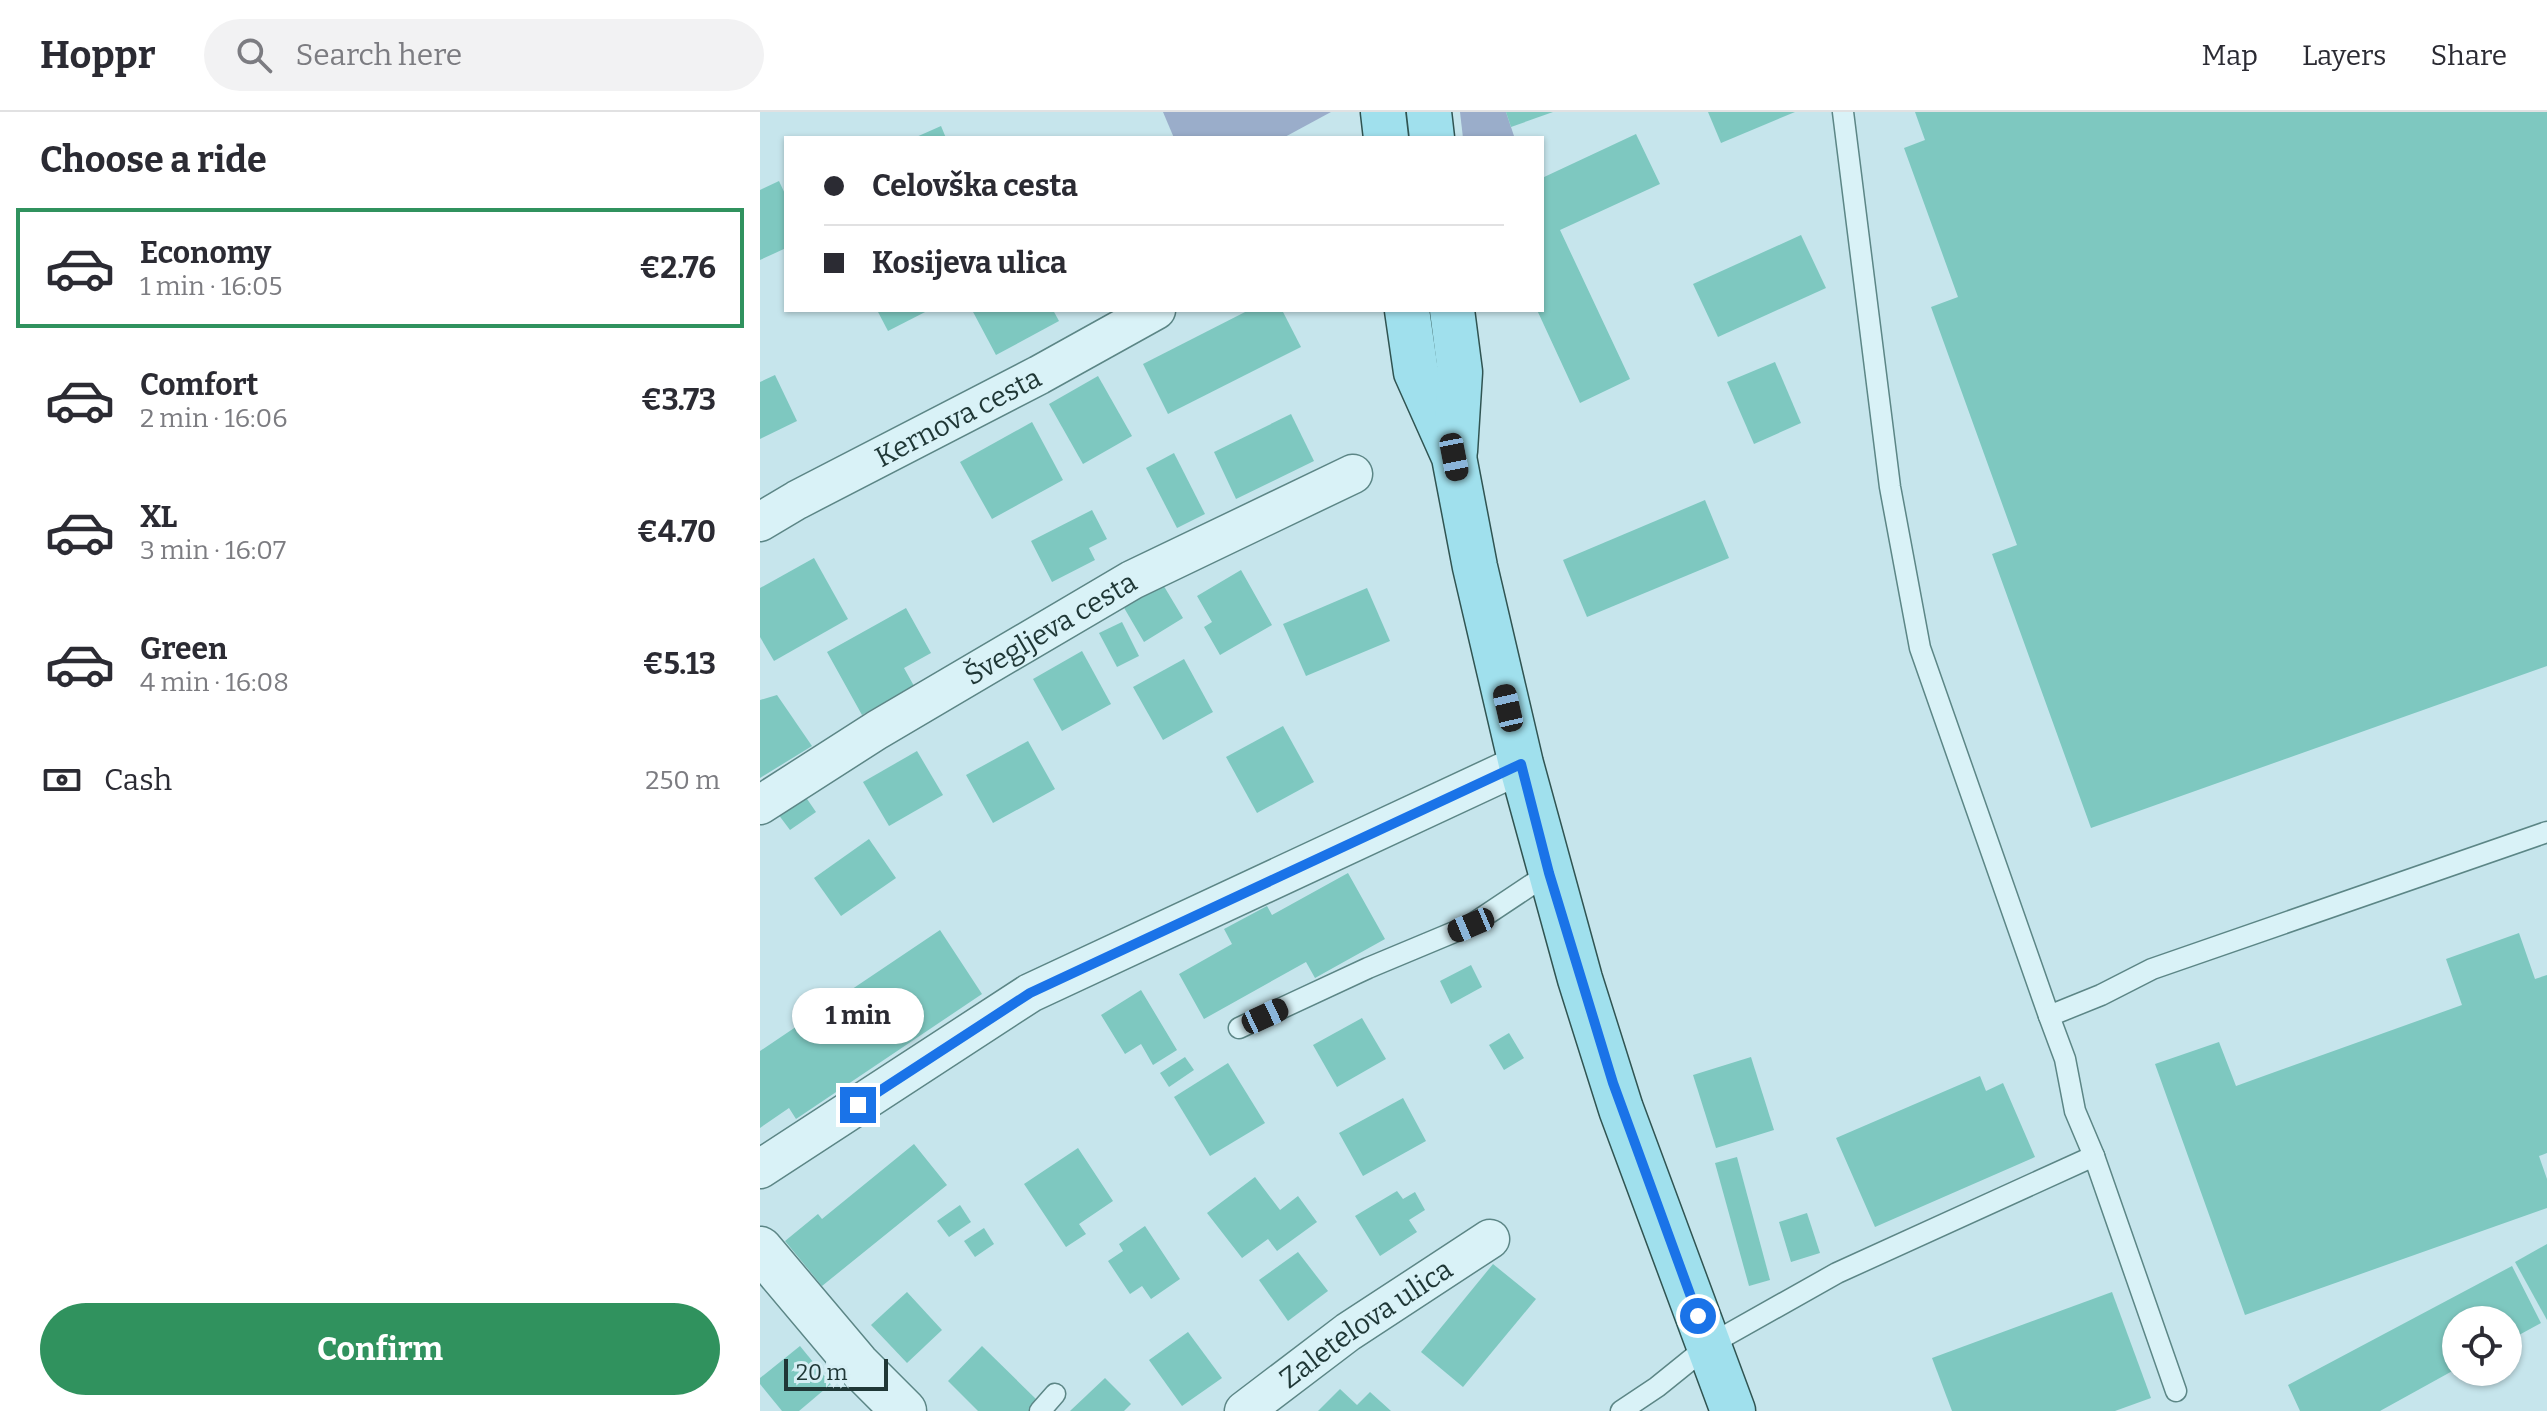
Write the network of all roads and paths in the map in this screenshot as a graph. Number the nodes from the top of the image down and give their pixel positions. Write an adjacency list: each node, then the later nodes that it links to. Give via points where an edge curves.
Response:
1 (1383, 112): 4 (main road)
2 (1429, 112): 5 (main road)
3 (1843, 112): 16 (lane, via 1890,487 1920,648)
4 (1386, 136)
5 (1432, 136)
6 (1152, 312): 11 (street, Kernova cesta)
7 (1407, 312): 9 (main road, via 1416,372)
8 (1452, 312): 9 (main road, via 1460,372)
9 (1454, 457): 12 (main road)
10 (1353, 474): 13 (street, Švegljeva cesta, via 1132,580)
11 (760, 522)
12 (1521, 764): 15 (main road); 19 (street, via 1030,993)
13 (760, 805)
14 (2547, 832): 16 (lane, via 2152,969)
15 (1549, 873): 17 (lane, via 1471,925); 22 (main road, via 1621,1109)
16 (2049, 1016): 18 (lane, via 2065,1059 2075,1111)
17 (1239, 1028)
18 (2094, 1156): 22 (lane, via 1837,1273); 23 (lane)
19 (760, 1169)
20 (1490, 1239): 27 (street, Zaletelova ulica, via 1348,1332)
21 (760, 1249): 25 (street)
22 (1709, 1345): 28 (lane); 29 (main road)
23 (2176, 1391)
24 (1055, 1394): 26 (lane)
25 (904, 1411)
26 (1040, 1411)
27 (1244, 1411)
28 (1621, 1411)
29 (1733, 1411)

